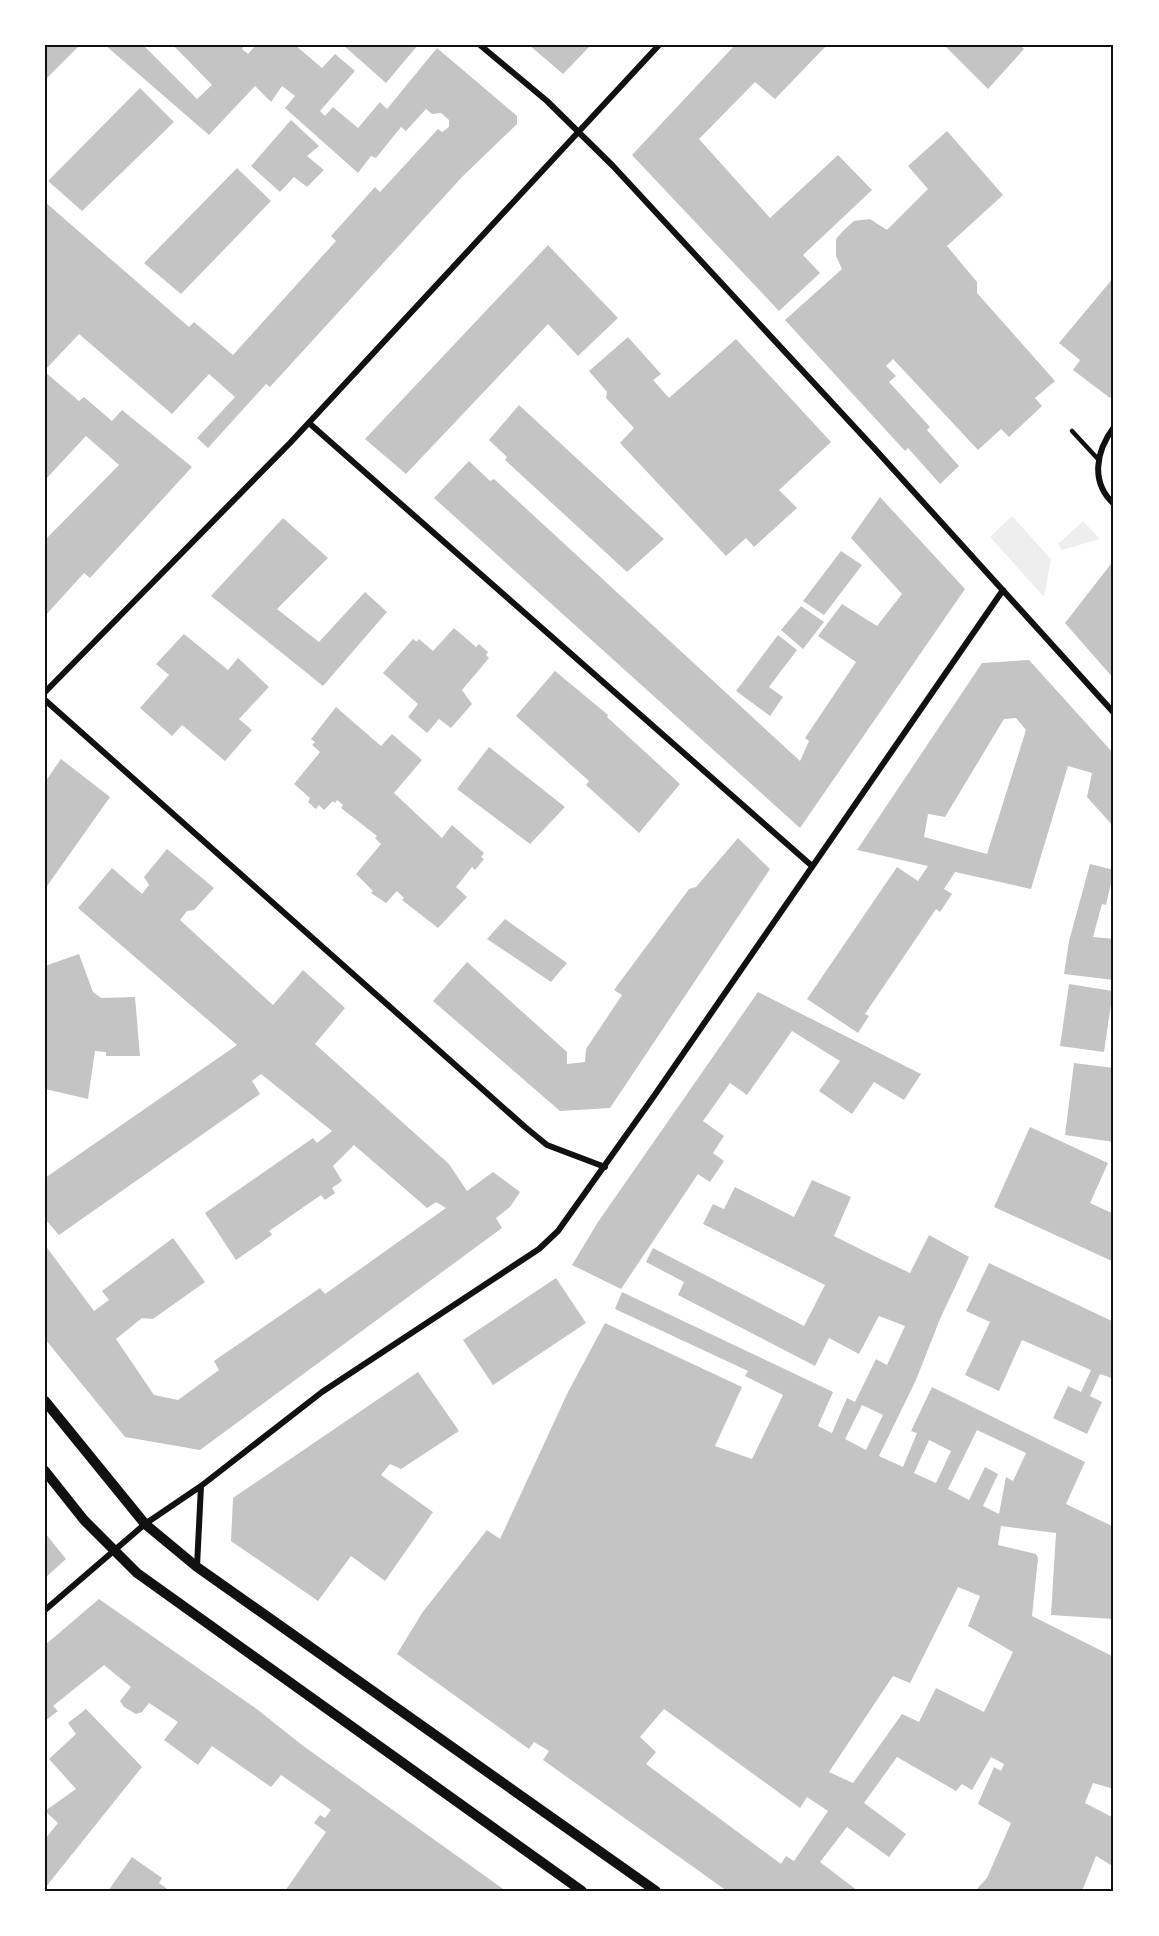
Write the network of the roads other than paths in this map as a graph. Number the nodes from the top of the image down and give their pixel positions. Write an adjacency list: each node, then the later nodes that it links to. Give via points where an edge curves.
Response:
1 (480, 45): 3 (street)
2 (659, 45): 3 (street)
3 (578, 131): 4 (street); 9 (street)
4 (309, 423): 10 (street); 13 (street)
5 (1114, 427): 7 (street)
6 (1072, 431): 7 (lane)
7 (1097, 458): 8 (street, via 1099,480)
8 (1114, 504)
9 (1003, 590): 12 (street); 13 (street)
10 (45, 692)
11 (45, 700): 14 (street, via 525,1127 547,1144)
12 (1114, 713)
13 (812, 866): 14 (street)
14 (605, 1167): 17 (street, via 571,1215 539,1248 322,1392)
15 (45, 1401): 18 (street)
16 (45, 1471): 19 (street)
17 (201, 1485): 18 (street); 20 (street)
18 (145, 1524): 19 (street); 20 (street)
19 (113, 1550): 21 (street); 22 (street, via 137,1573)
20 (197, 1567): 23 (street)
21 (45, 1610)
22 (582, 1891)
23 (656, 1891)

